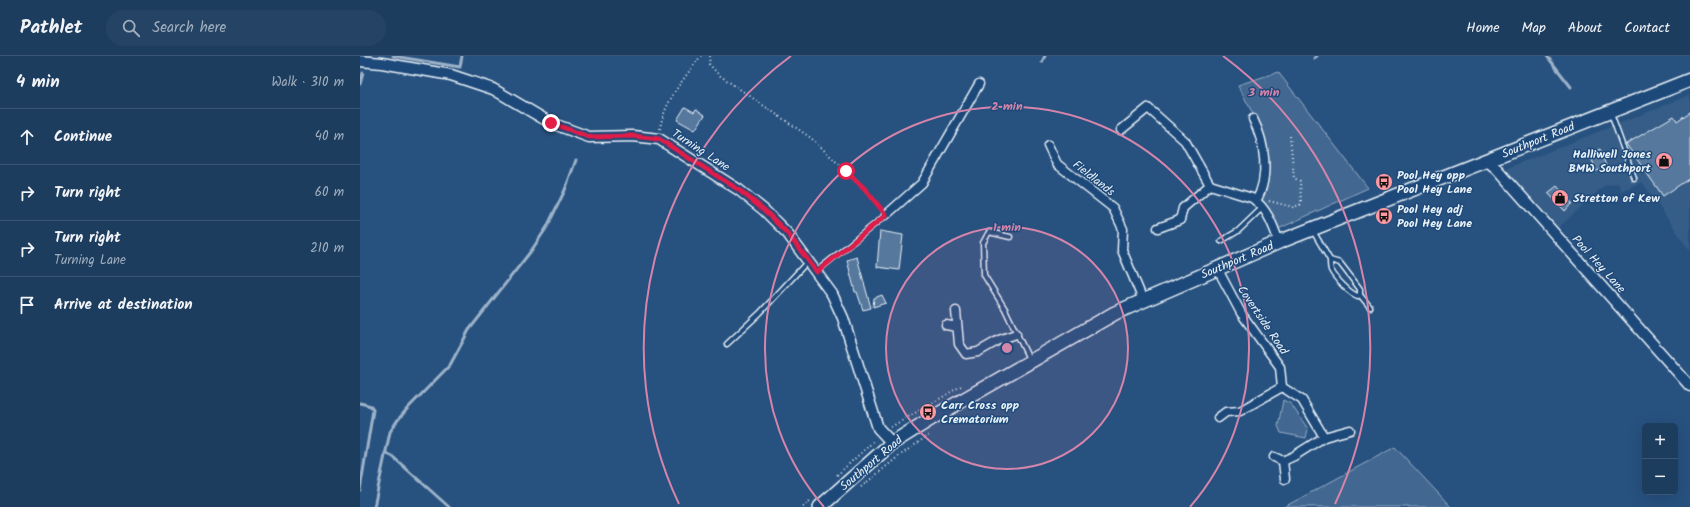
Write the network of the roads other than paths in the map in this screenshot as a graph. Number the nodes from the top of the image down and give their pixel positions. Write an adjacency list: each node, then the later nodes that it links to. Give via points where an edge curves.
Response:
1 (360, 61): 18 (street, Turning Lane, via 451,75 493,89 551,123 589,137 633,136 659,139 739,190 764,210 788,234)
2 (1690, 80): 4 (highway, Southport Road)
3 (979, 84): 12 (street, via 922,183)
4 (1611, 111): 8 (highway, Southport Road); 9 (lane)
5 (1253, 118): 11 (street, via 1262,149 1265,178)
6 (1121, 130): 10 (street, via 1148,108 1185,141)
7 (1048, 145): 23 (street, Fieldlands, via 1057,164 1113,208 1123,228 1122,250)
8 (1486, 160): 14 (highway, Southport Road); 32 (street, Pool Hey Lane, via 1497,169)
9 (1634, 178)
10 (1210, 185): 11 (street, via 1252,198); 13 (street, via 1183,208 1180,220)
11 (1259, 204): 16 (lane, via 1238,231); 17 (street)
12 (886, 215): 21 (lane)
13 (1158, 228)
14 (1312, 229): 17 (highway, Southport Road); 19 (lane)
15 (1010, 237): 28 (lane, via 989,232 983,243 984,275)
16 (1221, 241)
17 (1279, 242): 20 (highway, Southport Road)
18 (808, 260): 21 (street, Turning Lane); 29 (lane, via 760,313)
19 (1330, 260): 22 (lane, via 1340,263 1360,290); 22 (lane, via 1331,270 1349,292)
20 (1217, 268): 23 (highway, Southport Road); 31 (street, Covertside Road, via 1241,313 1280,367)
21 (817, 272): 36 (street, Turning Lane, via 832,294 843,318 878,428)
22 (1360, 295): 24 (lane)
23 (1144, 300): 30 (highway, Southport Road, via 1115,313)
24 (1370, 307)
25 (956, 311): 27 (street)
26 (946, 325): 27 (street)
27 (957, 327): 28 (street, via 959,344 966,354 978,352)
28 (1016, 334): 30 (lane)
29 (726, 344)
30 (1030, 361): 36 (highway, Southport Road)
31 (1282, 386): 33 (street, via 1240,411 1226,412); 35 (street, via 1302,400)
32 (1690, 386)
33 (1218, 418)
34 (1350, 430): 35 (street)
35 (1324, 437): 38 (street)
36 (892, 443): 40 (highway, Southport Road)
37 (1274, 457): 38 (street)
38 (1283, 461): 39 (street)
39 (1286, 479)
40 (822, 506)

